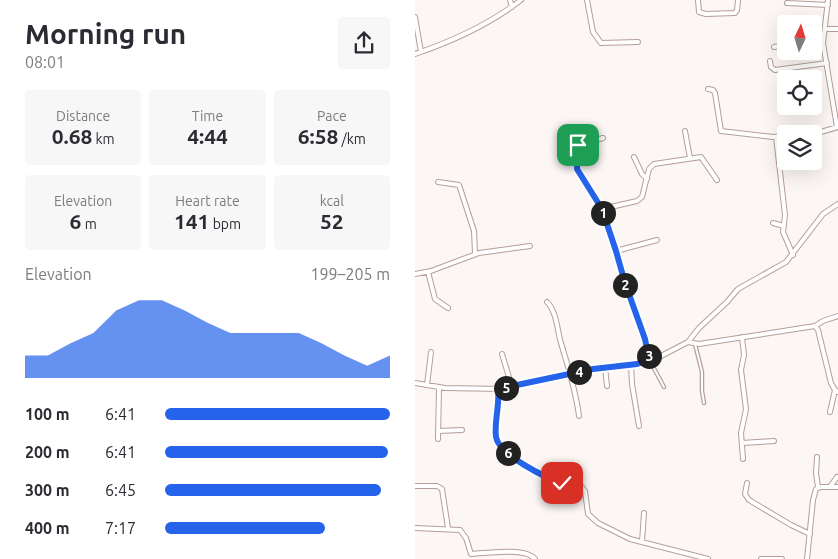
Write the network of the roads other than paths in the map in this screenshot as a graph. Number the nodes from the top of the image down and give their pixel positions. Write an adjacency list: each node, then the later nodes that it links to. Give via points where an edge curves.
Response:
1 (510, 0): 8 (street)
2 (521, 0): 8 (street)
3 (587, 0): 13 (street, via 593,32 601,44)
4 (698, 0): 5 (street, via 699,12 706,14 735,13)
5 (738, 0)
6 (828, 2): 7 (street); 10 (street)
7 (787, 4)
8 (512, 7): 16 (street)
9 (415, 17): 16 (street)
10 (826, 29): 11 (street); 12 (street)
11 (838, 29)
12 (823, 39): 19 (street)
13 (638, 42)
14 (777, 46): 15 (street)
15 (774, 47)
16 (421, 52): 17 (street)
17 (415, 54)
18 (769, 61): 19 (street, via 775,70)
19 (827, 62): 21 (street)
20 (708, 89): 25 (street, via 715,93 721,131)
21 (837, 127): 24 (street)
22 (685, 131): 29 (street)
23 (577, 132): 27 (street)
24 (822, 132)
25 (776, 137): 36 (street)
26 (603, 138): 27 (street)
27 (578, 145): 34 (street, via 577,169)
28 (634, 156): 30 (street)
29 (690, 158): 30 (street, via 654,164); 31 (street, via 703,158)
30 (647, 179): 34 (street, via 642,197 637,201)
31 (717, 180)
32 (438, 182): 40 (street, via 459,185 474,231)
33 (838, 204): 41 (street, via 823,214)
34 (602, 209): 39 (street)
35 (773, 222): 36 (street)
36 (784, 226): 41 (street, via 785,239)
37 (657, 240): 39 (street)
38 (531, 246): 40 (street)
39 (616, 251): 53 (street)
40 (475, 254): 42 (street)
41 (793, 255): 49 (street, via 781,266 738,289)
42 (428, 272): 43 (street); 45 (street, via 435,299)
43 (415, 274)
44 (547, 302): 56 (street, via 553,310)
45 (448, 308)
46 (838, 316): 47 (street)
47 (815, 326): 48 (street); 64 (street)
48 (742, 337): 50 (street); 73 (street, via 741,370 746,412 741,428)
49 (688, 342): 50 (street); 53 (street)
50 (695, 344): 65 (lane)
51 (431, 352): 58 (street)
52 (502, 354): 60 (street)
53 (649, 360): 54 (street); 61 (lane)
54 (631, 364): 55 (street); 68 (street)
55 (605, 367): 56 (street); 59 (street)
56 (570, 374): 60 (street); 67 (street)
57 (415, 383): 58 (street)
58 (427, 386): 62 (street)
59 (607, 386)
60 (512, 387): 63 (street)
61 (664, 387)
62 (439, 388): 63 (street); 70 (street)
63 (498, 389): 86 (street, via 496,435 503,448 547,478 581,486 590,518 620,536)
64 (836, 391): 66 (street)
65 (705, 403)
66 (831, 412)
67 (579, 416)
68 (639, 426)
69 (462, 430): 70 (street)
70 (438, 432): 71 (street)
71 (438, 439)
72 (775, 440): 73 (street)
73 (742, 443): 75 (street)
74 (817, 457): 79 (street)
75 (743, 459)
76 (837, 476): 80 (street)
77 (747, 482): 85 (street, via 745,496 749,500)
78 (415, 486): 84 (street, via 443,489)
79 (818, 487): 80 (street); 85 (street, via 813,500)
80 (830, 487): 81 (street)
81 (838, 487)
82 (644, 513): 86 (street)
83 (415, 528): 84 (street)
84 (448, 528): 87 (street, via 462,532)
85 (810, 534): 93 (street)
86 (642, 542): 88 (street)
87 (472, 556): 89 (street, via 500,552 528,554)
88 (698, 558): 90 (street)
89 (535, 559)
90 (708, 559)
91 (761, 559): 92 (street)
92 (783, 559)
93 (807, 559)

